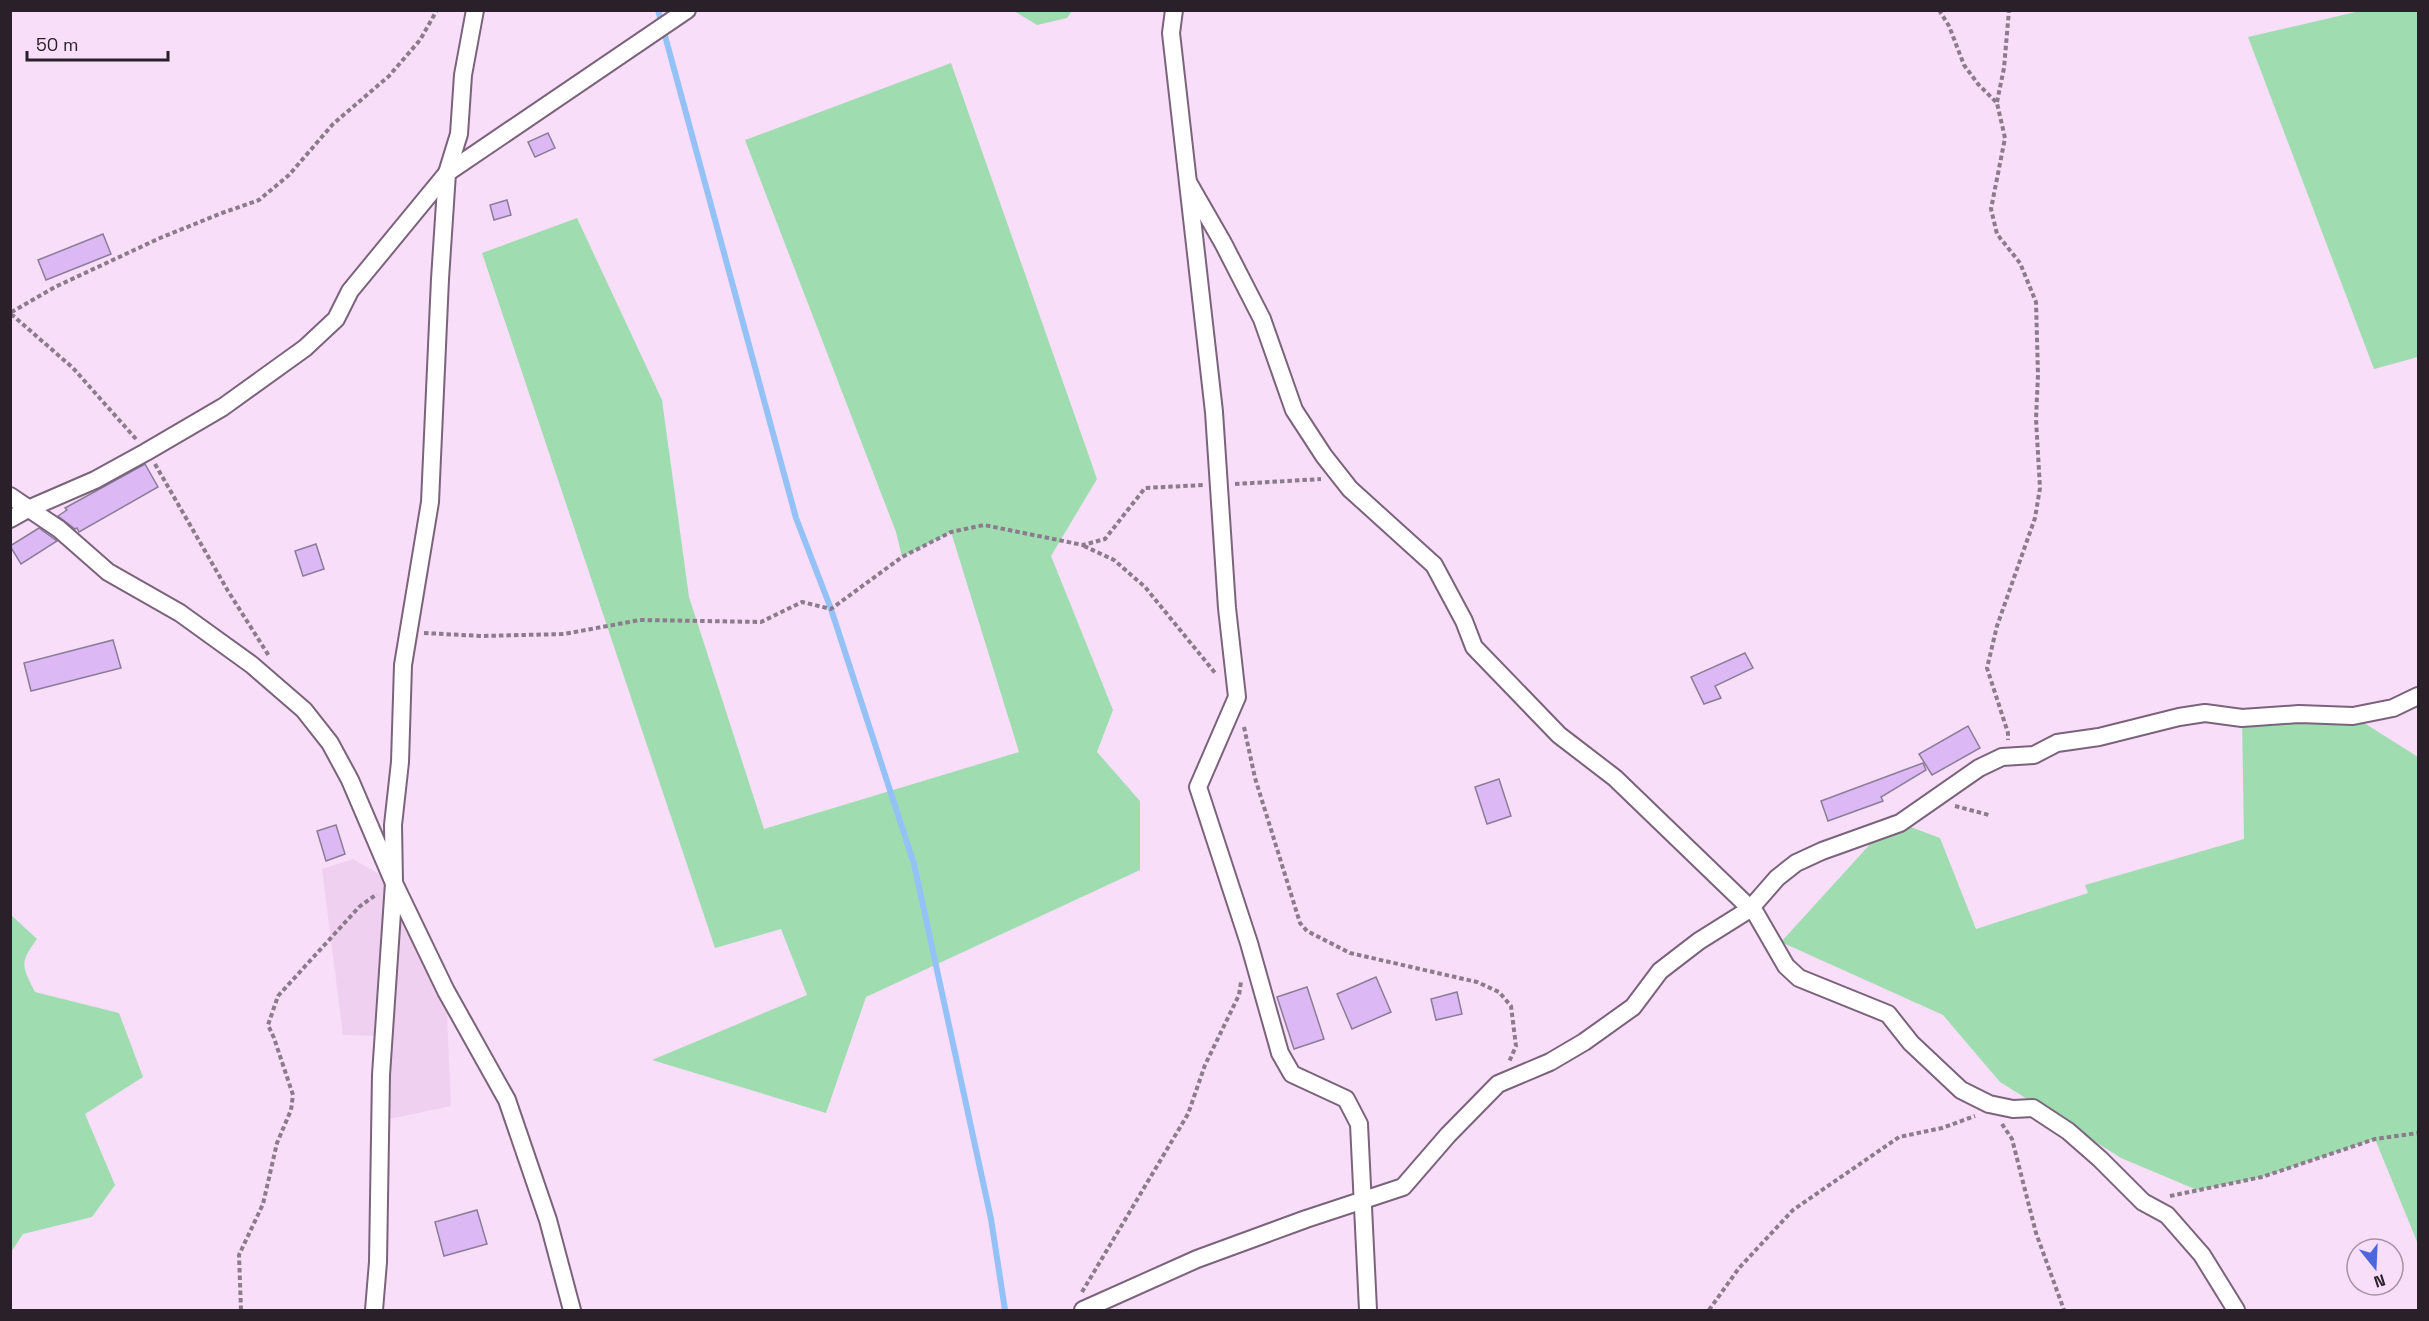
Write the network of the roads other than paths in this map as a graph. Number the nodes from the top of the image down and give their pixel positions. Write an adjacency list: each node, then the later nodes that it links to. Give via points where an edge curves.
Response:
1 (475, 10): 4 (street, via 463,75 459,134)
2 (687, 10): 4 (street)
3 (1174, 10): 5 (street, via 1171,33)
4 (447, 173): 7 (street, via 350,291 336,319 305,348 223,407 146,452 95,480); 10 (street, via 430,502 403,664 400,762 393,825)
5 (1188, 182): 11 (street, via 1262,319 1294,410 1342,479 1434,565 1474,647 1559,735 1615,778); 12 (street, via 1214,412 1237,697 1198,787 1280,1053 1292,1074 1346,1099 1359,1124)
6 (10, 496): 7 (street)
7 (28, 508): 8 (street); 10 (street, via 108,572 180,613 243,658 304,710 330,743 350,780)
8 (10, 519)
9 (2418, 696): 11 (street, via 2393,708 2353,716 2242,718 2205,713 2057,744 2034,754 2002,757 1900,823 1796,863)
10 (394, 883): 14 (street, via 381,1075); 15 (street, via 446,991 507,1100 548,1220)
11 (1750, 909): 12 (street, via 1660,971 1633,1007 1584,1042 1550,1062 1498,1084 1403,1186); 17 (street, via 1786,966 1799,978 1888,1014 1911,1043 1961,1090 1989,1104 2033,1108 2068,1131 2143,1202 2167,1215 2202,1255)
12 (1364, 1201): 13 (street, via 1197,1259); 16 (street)
13 (1080, 1306)
14 (374, 1311)
15 (572, 1311)
16 (1368, 1311)
17 (2236, 1311)

